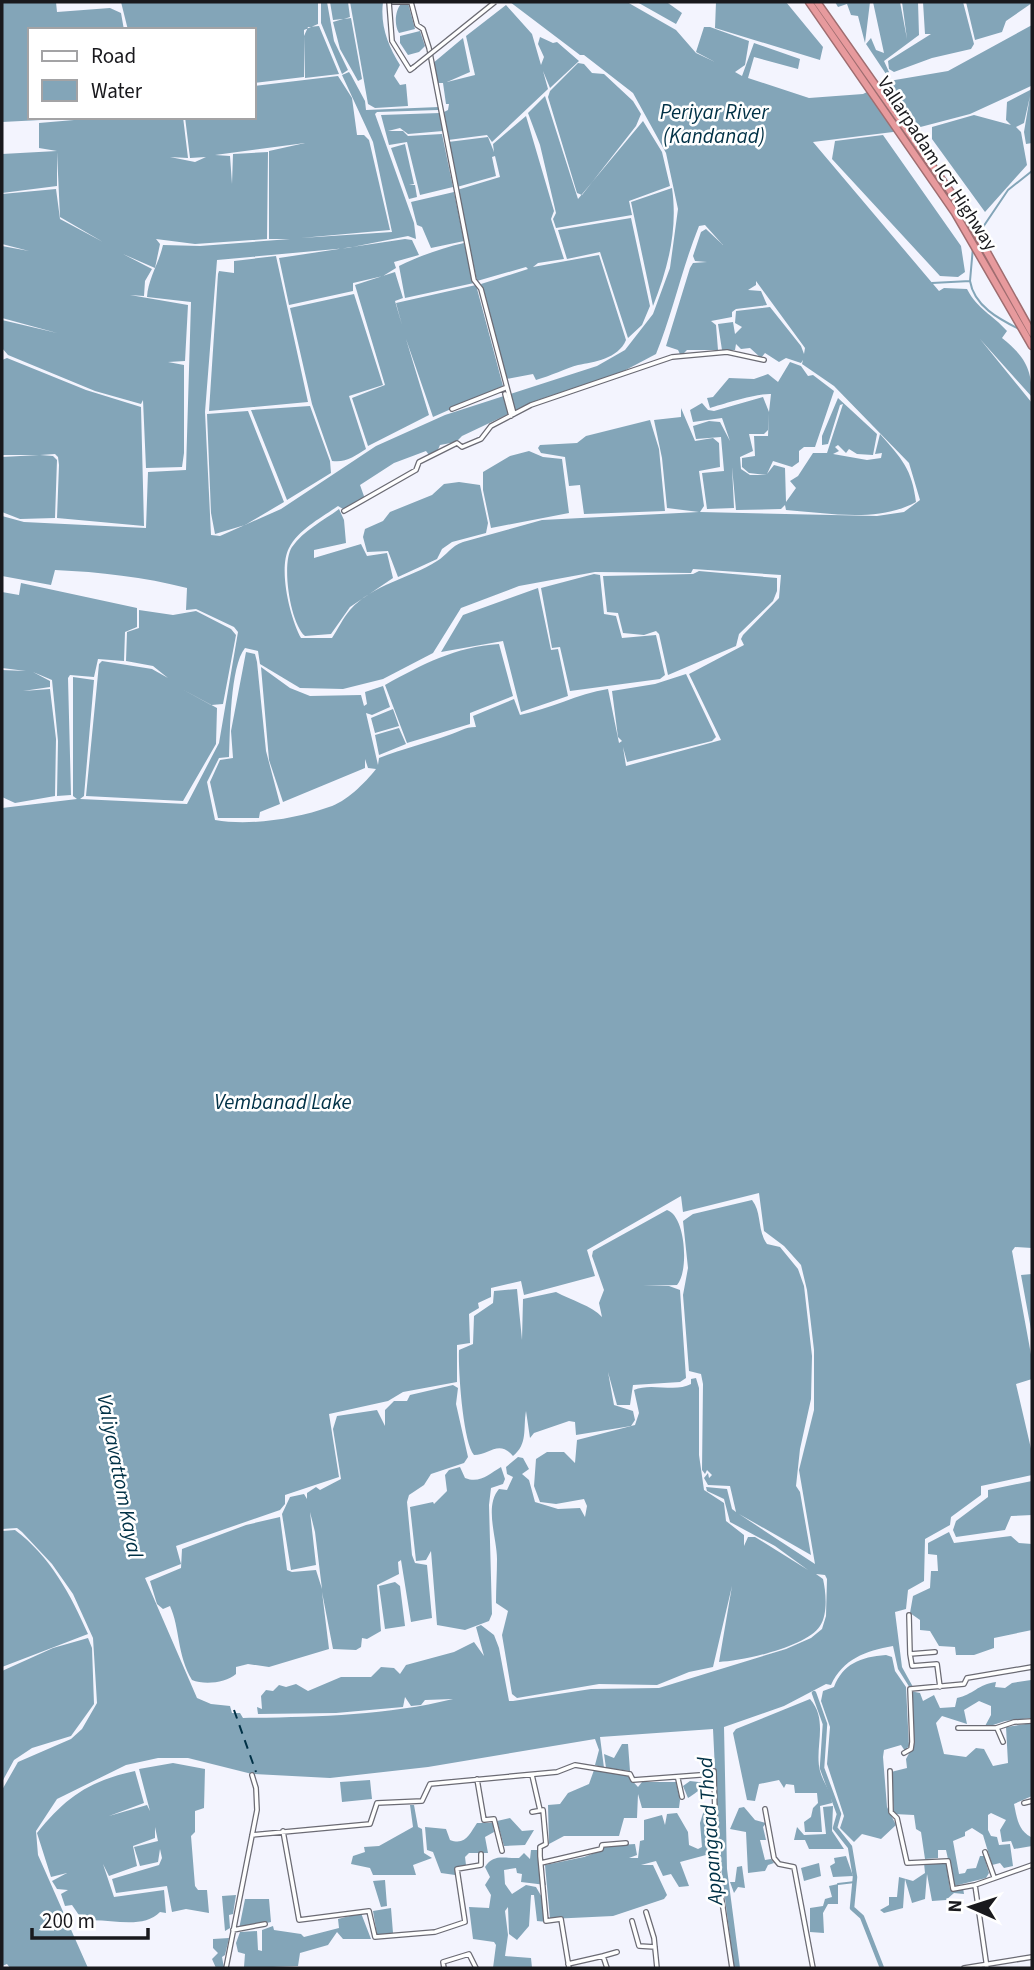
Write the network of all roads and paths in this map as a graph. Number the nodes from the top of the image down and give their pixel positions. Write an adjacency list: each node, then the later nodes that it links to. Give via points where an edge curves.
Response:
1 (391, 2): 2 (street); 3 (street, bridge, via 392,41 410,70)
2 (411, 2): 10 (street, via 416,25 423,29 429,48 474,280 481,289)
3 (495, 2)
4 (809, 2): 6 (highway, Vallarpadam ICT Highway)
5 (817, 2): 6 (highway, Vallarpadam ICT Highway)
6 (868, 79): 7 (highway, Vallarpadam ICT Highway, via 971,231)
7 (1030, 335): 8 (highway, Vallarpadam ICT Highway)
8 (1032, 346)
9 (764, 360): 12 (street, via 727,352 672,357)
10 (505, 388): 11 (street); 12 (street)
11 (452, 409)
12 (512, 415): 13 (street, via 491,426 481,439 462,447 457,443)
13 (344, 511)
14 (909, 1615): 16 (street)
15 (935, 1652): 16 (street)
16 (910, 1654): 18 (street, via 912,1667 937,1664)
17 (1032, 1667): 18 (street)
18 (940, 1687): 23 (street, via 910,1689 912,1742)
19 (1032, 1721): 21 (street)
20 (957, 1728): 21 (street)
21 (997, 1728): 22 (street)
22 (1003, 1742)
23 (904, 1753)
24 (890, 1771): 44 (street, via 891,1812 897,1818 907,1863 948,1861 953,1889)
25 (252, 1775): 36 (street, via 257,1800)
26 (532, 1775): 27 (street); 28 (street, via 575,1765 630,1774 633,1780); 33 (street)
27 (477, 1779): 35 (street, via 430,1784 422,1801 377,1803 370,1824); 38 (street, via 484,1820 494,1819)
28 (678, 1779): 29 (street); 60 (street, via 713,1773 716,1861)
29 (682, 1797)
30 (1032, 1801): 31 (street)
31 (1024, 1803)
32 (765, 1809): 61 (street, via 774,1858 794,1867)
33 (540, 1810): 34 (street); 41 (street, via 547,1844 540,1847)
34 (531, 1812)
35 (283, 1831): 36 (street); 40 (street, via 299,1920 369,1911 375,1937 435,1932 465,1922 457,1869 481,1865)
36 (252, 1835): 48 (street)
37 (626, 1843): 41 (street, via 602,1845 589,1854)
38 (502, 1851)
39 (985, 1852): 43 (street)
40 (481, 1854)
41 (541, 1863): 53 (street, via 546,1921 561,1919)
42 (1032, 1865): 43 (street)
43 (994, 1877): 44 (street)
44 (975, 1885): 54 (street)
45 (646, 1912): 49 (street)
46 (632, 1922): 49 (street, via 639,1946)
47 (265, 1924): 48 (street)
48 (233, 1930): 55 (street)
49 (655, 1947): 59 (street)
50 (617, 1952): 51 (street)
51 (603, 1956): 53 (street); 58 (street)
52 (1032, 1957): 54 (street)
53 (569, 1966)
54 (986, 1966): 62 (street)
55 (226, 1968)
56 (444, 1968): 57 (street, via 443,1962 468,1954)
57 (476, 1968)
58 (607, 1968)
59 (657, 1968)
60 (732, 1968)
61 (813, 1968)
62 (964, 1968)

